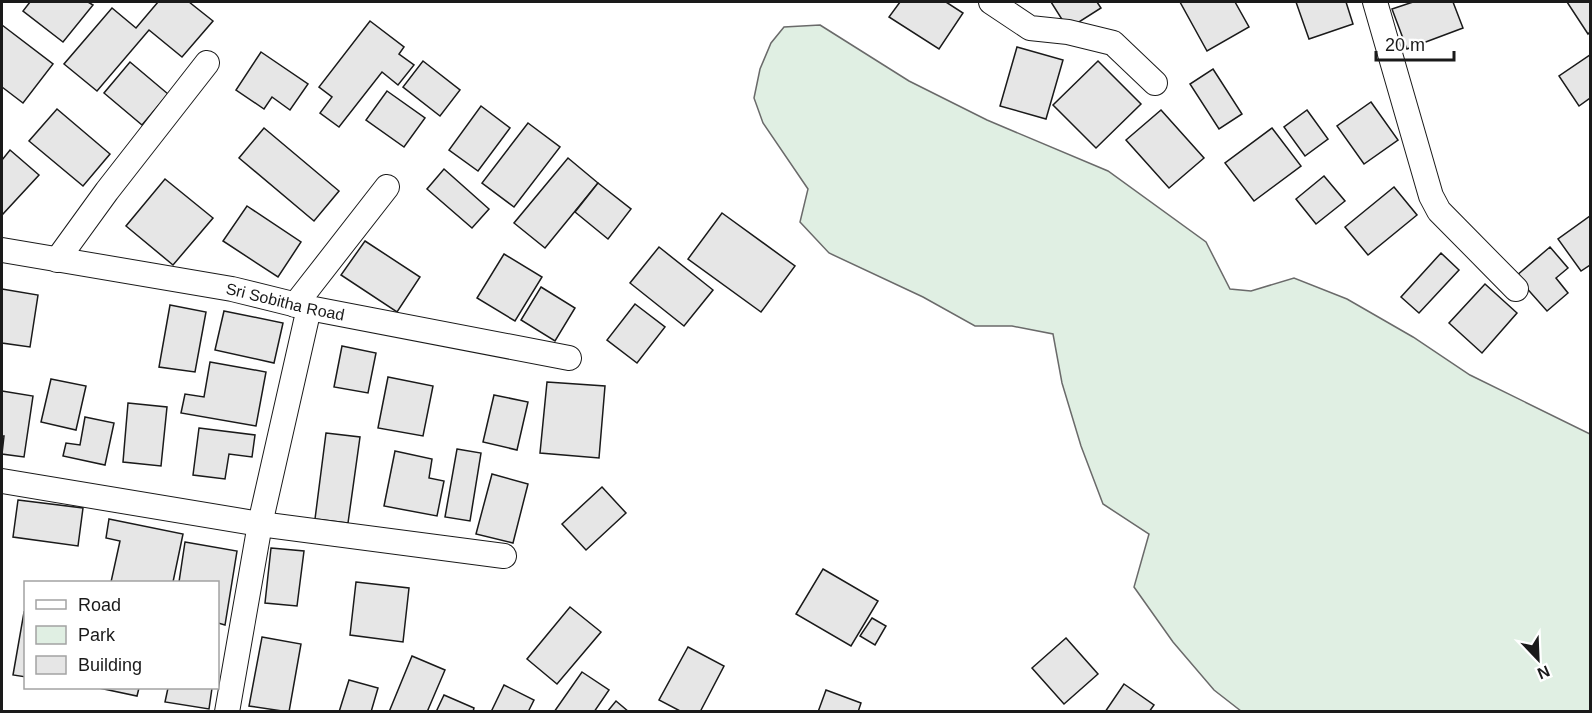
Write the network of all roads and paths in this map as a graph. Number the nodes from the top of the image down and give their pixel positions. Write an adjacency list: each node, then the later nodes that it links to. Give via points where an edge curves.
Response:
1 (991, 2): 4 (street, via 1030,28 1113,43)
2 (1375, 2): 8 (street, via 1431,196 1439,211)
3 (207, 63): 7 (street)
4 (1155, 83)
5 (387, 187): 9 (street)
6 (2, 250): 7 (street, Sri Sobitha Road)
7 (57, 260): 9 (street, Sri Sobitha Road, via 232,289)
8 (1516, 289)
9 (302, 307): 10 (street, Sri Sobitha Road); 12 (street)
10 (569, 358)
11 (2, 481): 12 (street)
12 (260, 524): 13 (street); 14 (street)
13 (504, 556)
14 (227, 711)

